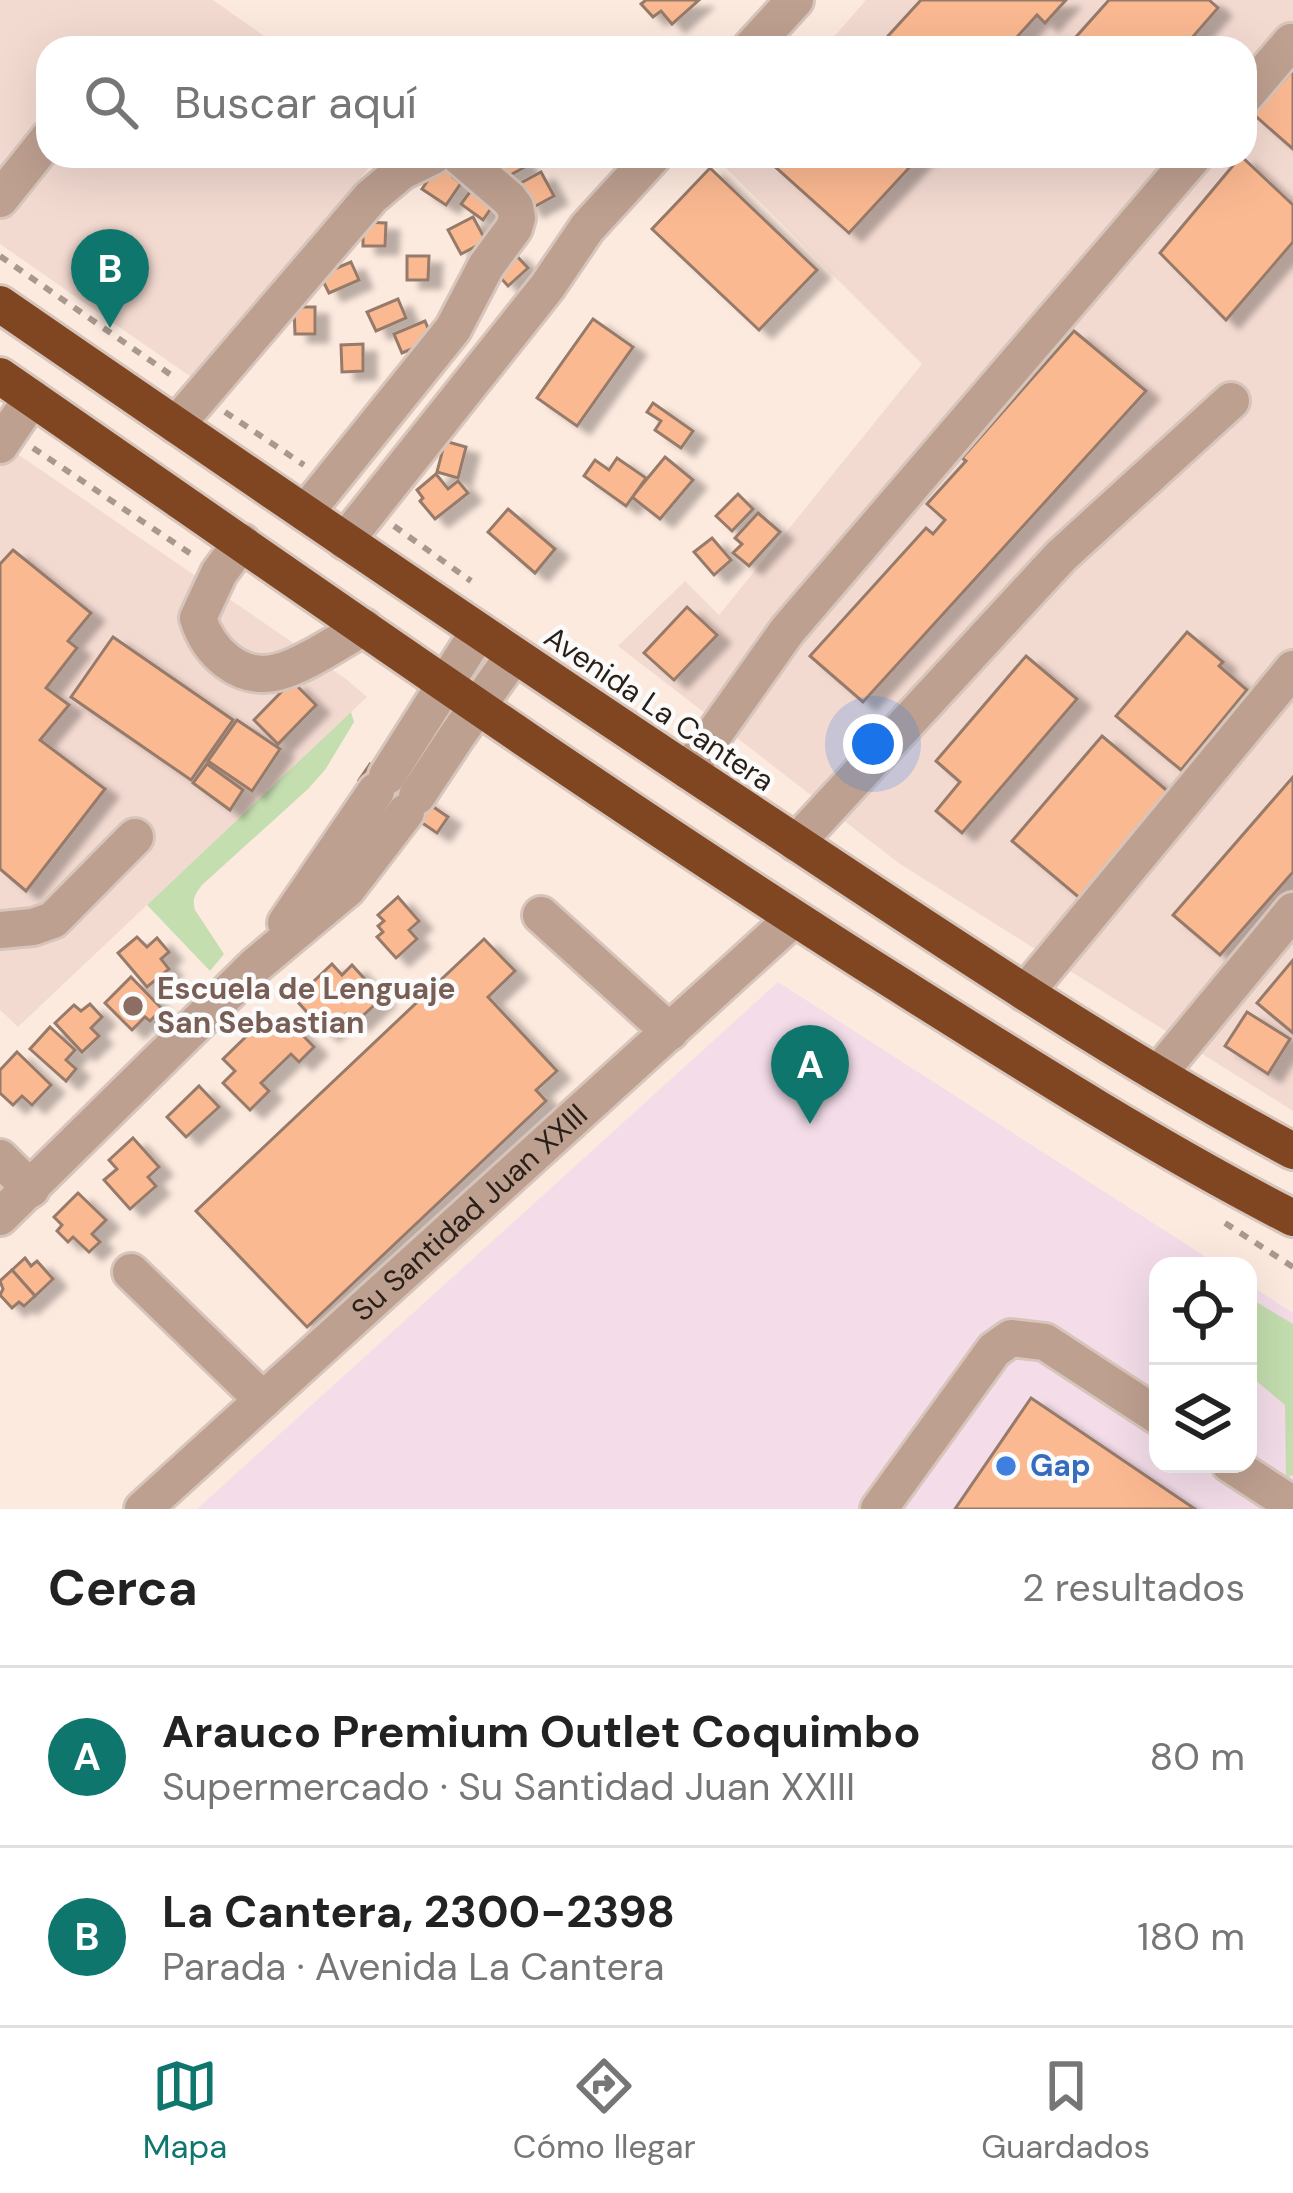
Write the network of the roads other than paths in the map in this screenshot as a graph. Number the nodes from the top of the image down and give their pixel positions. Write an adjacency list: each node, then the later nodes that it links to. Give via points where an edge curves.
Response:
1 (795, 0): 2 (street)
2 (763, 36)
3 (1291, 42): 4 (street)
4 (1257, 82)
5 (36, 154): 10 (street)
6 (408, 168): 15 (street, via 371,197)
7 (472, 168): 17 (street, via 515,207 514,228 453,329)
8 (642, 168): 18 (street)
9 (1184, 168): 26 (street, via 787,631)
10 (0, 199)
11 (0, 304): 15 (highway, Avenida La Cantera)
12 (0, 376): 13 (highway)
13 (32, 398): 16 (street); 19 (highway)
14 (1231, 401): 29 (street, via 1061,556)
15 (176, 425): 17 (highway, Avenida La Cantera)
16 (0, 445)
17 (304, 513): 18 (highway, Avenida La Cantera)
18 (345, 541): 21 (highway, Avenida La Cantera)
19 (242, 542): 20 (highway); 20 (street, via 198,618 221,657 249,671 280,672)
20 (364, 626): 24 (highway)
21 (479, 631): 22 (highway, Avenida La Cantera); 24 (street)
22 (514, 655): 25 (street); 26 (highway, Avenida La Cantera)
23 (1293, 669): 34 (street)
24 (445, 682): 25 (highway); 27 (street)
25 (478, 706): 27 (street); 32 (highway)
26 (688, 771): 29 (highway, Avenida La Cantera)
27 (397, 794): 39 (street, via 256,965)
28 (135, 837): 33 (street, via 53,920)
29 (796, 842): 34 (highway, Avenida La Cantera)
30 (1293, 910): 36 (street)
31 (541, 915): 35 (street)
32 (794, 918): 35 (street, Su Santidad Juan XXIII); 41 (highway, via 1087,1103)
33 (0, 930)
34 (1025, 993): 36 (highway, Avenida La Cantera)
35 (670, 1032): 43 (street, Su Santidad Juan XXIII)
36 (1158, 1074): 37 (highway, Avenida La Cantera)
37 (1293, 1151)
38 (0, 1157): 39 (street)
39 (31, 1189): 40 (street)
40 (0, 1217)
41 (1293, 1218)
42 (131, 1272): 43 (street)
43 (263, 1400): 47 (street, Su Santidad Juan XXIII)
44 (1149, 1410): 48 (street, via 1045,1342 1011,1338 994,1350)
45 (1244, 1473): 46 (street)
46 (1287, 1504)
47 (143, 1509)
48 (879, 1509)

